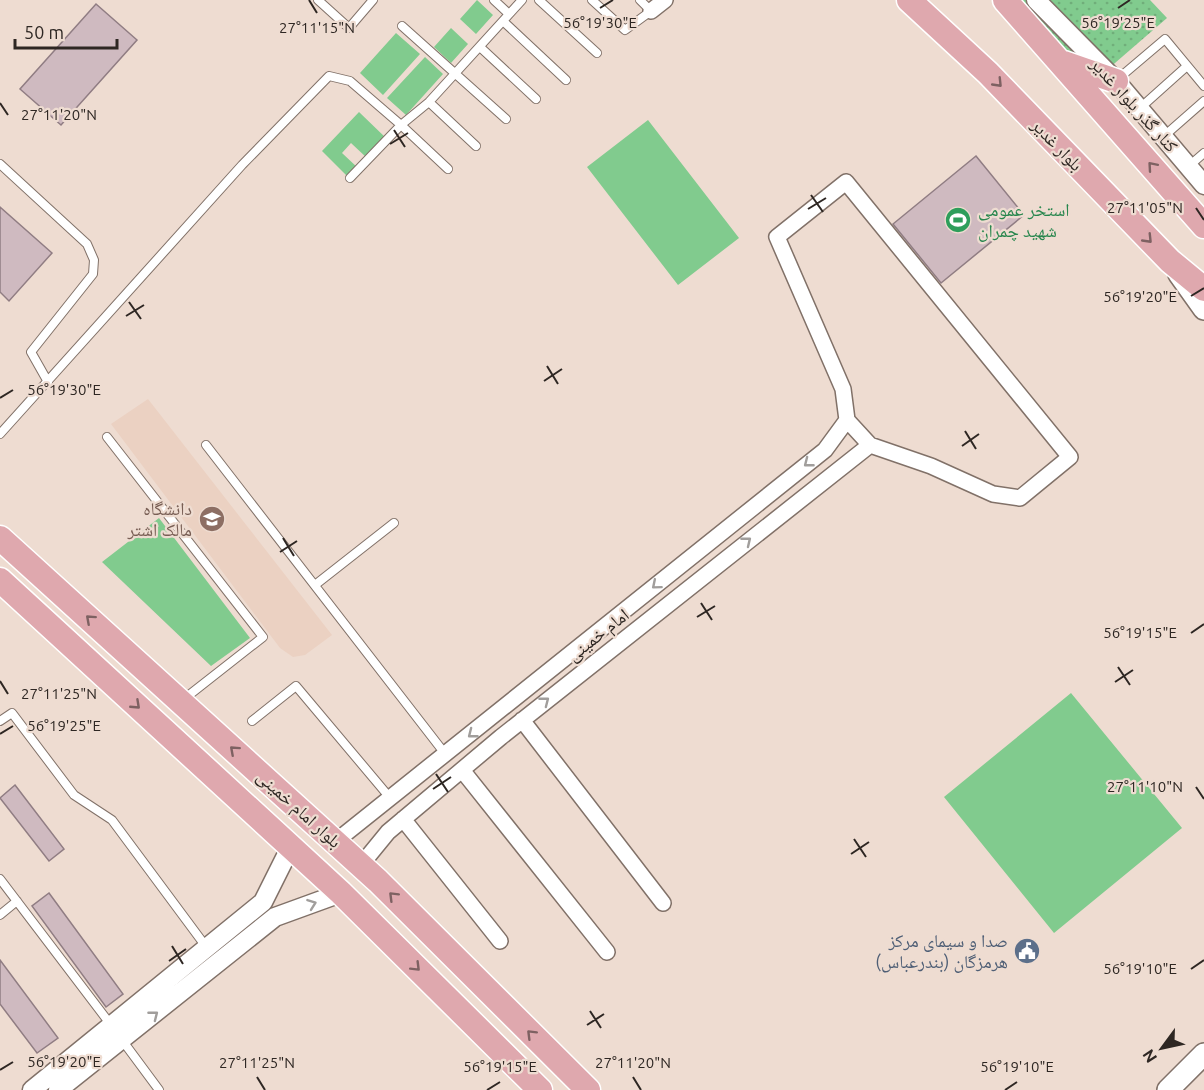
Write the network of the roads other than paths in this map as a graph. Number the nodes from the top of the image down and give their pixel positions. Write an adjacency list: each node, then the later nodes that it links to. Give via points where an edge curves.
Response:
1 (318, 0): 2 (lane, via 349,28)
2 (373, 0)
3 (494, 0): 12 (lane)
4 (522, 0): 12 (lane)
5 (539, 0): 16 (lane)
6 (592, 0): 11 (lane, via 625,30)
7 (665, 0): 11 (street)
8 (909, 0): 18 (main road, بلوار غدیر)
9 (929, 0): 18 (main road)
10 (1015, 3): 17 (main road); 22 (street, کنار گذر بلوار غدیر)
11 (646, 5)
12 (509, 14): 13 (lane)
13 (503, 21): 15 (lane); 21 (lane)
14 (402, 26): 20 (lane)
15 (480, 46): 20 (lane); 24 (lane)
16 (597, 52)
17 (1060, 61): 22 (main road); 38 (main road, one-way to 17)
18 (976, 62): 39 (main road, بلوار غدیر, one-way to 39)
19 (1187, 66): 22 (lane, via 1165,39); 23 (lane); 27 (lane)
20 (455, 74): 26 (lane); 28 (lane)
21 (566, 80)
22 (1116, 81): 27 (street, کنار گذر بلوار غدیر)
23 (1204, 86)
24 (536, 99)
25 (1204, 101): 30 (lane)
26 (429, 102): 29 (lane); 31 (lane)
27 (1139, 109): 30 (street, کنار گذر بلوار غدیر)
28 (506, 119)
29 (401, 125): 35 (lane); 36 (lane); 42 (lane, via 350,81 329,76 242,165)
30 (1163, 137): 34 (street, کنار گذر بلوار غدیر)
31 (476, 147)
32 (1204, 153): 34 (lane)
33 (0, 164): 42 (lane, via 87,244 94,260 93,274 31,352)
34 (1188, 166): 37 (street, کنار گذر بلوار غدیر)
35 (448, 169)
36 (350, 177)
37 (1204, 185)
38 (1204, 226)
39 (1170, 261): 40 (main road, بلوار غدیر); 41 (main road)
40 (1204, 289)
41 (1204, 309)
42 (48, 382): 44 (lane)
43 (847, 420): 47 (street); 47 (street, via 843,389 777,237 846,182 1070,457 1020,498 993,494 931,466); 48 (street, one-way to 48, via 825,450)
44 (0, 434)
45 (106, 437): 60 (lane, via 263,637)
46 (206, 445): 55 (lane)
47 (870, 445): 49 (street, امام خمینی)
48 (769, 494): 49 (street); 52 (street)
49 (784, 512): 53 (street, امام خمینی, one-way to 49)
50 (394, 523): 55 (lane)
51 (0, 538): 60 (main road, بلوار امام خمینی, one-way to 51)
52 (701, 548): 53 (street); 56 (street, one-way to 56)
53 (716, 566): 57 (street, امام خمینی)
54 (0, 580): 73 (main road, بلوار امام خمینی, one-way to 73)
55 (315, 585): 66 (lane)
56 (632, 605): 57 (street); 58 (street)
57 (646, 621): 59 (street, امام خمینی)
58 (560, 664): 59 (street); 61 (street)
59 (573, 680): 62 (street, امام خمینی, one-way to 59)
60 (181, 702): 72 (main road, بلوار امام خمینی, one-way to 60)
61 (492, 719): 65 (street); 66 (street, one-way to 66)
62 (522, 720): 65 (street, امام خمینی); 78 (street)
63 (0, 721): 82 (lane, via 12,713 74,795 112,820)
64 (252, 721): 69 (lane, via 296,686)
65 (505, 734): 67 (street, امام خمینی)
66 (446, 755): 68 (street)
67 (462, 770): 70 (street, امام خمینی); 81 (street)
68 (405, 788): 69 (street); 70 (street)
69 (391, 799): 72 (street)
70 (420, 805): 71 (street, امام خمینی)
71 (403, 819): 74 (street, امام خمینی); 80 (street)
72 (335, 842): 74 (main road, بلوار امام خمینی)
73 (290, 848): 76 (main road, بلوار امام خمینی); 82 (street, via 263,902)
74 (361, 865): 90 (main road, بلوار امام خمینی, one-way to 74)
75 (0, 879): 77 (lane)
76 (341, 893): 82 (street, one-way to 76, via 275,917); 89 (main road, بلوار امام خمینی, one-way to 89)
77 (17, 901): 79 (lane); 83 (lane)
78 (663, 903)
79 (0, 915)
80 (500, 941)
81 (607, 952)
82 (212, 956): 83 (street); 84 (street, one-way to 82)
83 (111, 1025): 84 (street); 86 (street)
84 (122, 1040): 87 (street); 88 (lane)
85 (1204, 1054): 91 (main road)
86 (32, 1090)
87 (58, 1090)
88 (159, 1090)
89 (540, 1090)
90 (588, 1090)
91 (1168, 1090)

